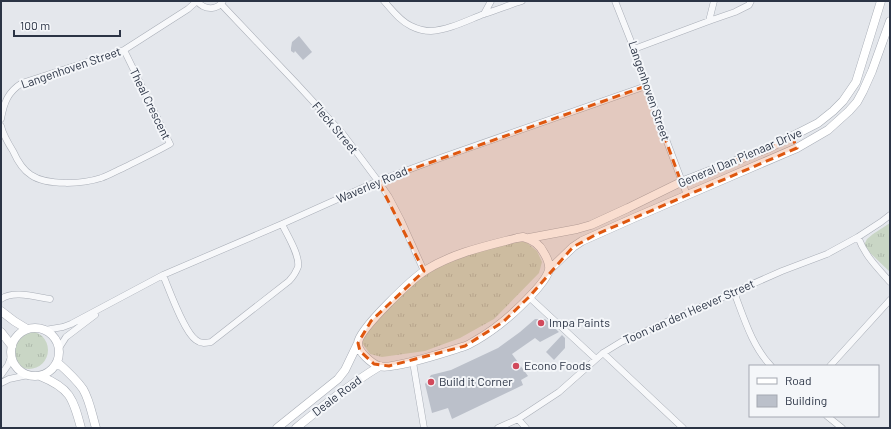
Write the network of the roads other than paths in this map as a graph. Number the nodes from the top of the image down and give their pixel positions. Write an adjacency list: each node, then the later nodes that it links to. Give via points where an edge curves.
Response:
1 (197, 1): 9 (street, via 212,9); 15 (street, Langenhoven Street)
2 (384, 1): 11 (street, via 409,26 423,31 448,27)
3 (491, 1): 11 (street)
4 (522, 1): 10 (street)
5 (615, 1): 14 (street, Langenhoven Street)
6 (714, 1): 12 (street)
7 (751, 1): 12 (street, via 744,8)
8 (882, 1): 19 (street, General Dan Pienaar Drive, via 856,82 850,92 818,123)
9 (222, 3): 21 (street, Fleck Street, via 343,134)
10 (509, 3): 11 (street)
11 (484, 14)
12 (709, 21): 14 (street)
13 (890, 21): 20 (street, General Dan Pienaar Drive, via 872,71 857,102 828,130)
14 (634, 49): 16 (street, Langenhoven Street)
15 (124, 50): 17 (street, Langenhoven Street, via 22,83 12,90 7,98); 18 (street, Theal Crescent, via 170,144 101,178 67,183 48,182 31,176 25,170)
16 (646, 86): 21 (street, Waverley Road); 22 (street, Langenhoven Street)
17 (1, 119)
18 (1, 126)
19 (792, 137): 20 (street); 22 (street, General Dan Pienaar Drive)
20 (797, 148): 23 (street, General Dan Pienaar Drive)
21 (378, 181): 25 (street, Waverley Road); 29 (street, Fleck Street, via 401,220)
22 (681, 182): 23 (street, Langenhoven Street); 27 (street, General Dan Pienaar Drive, via 591,225)
23 (687, 195): 28 (street, General Dan Pienaar Drive, via 582,241)
24 (890, 215): 26 (street, Toon van den Heever Street)
25 (282, 224): 30 (street, Waverley Road); 30 (street, via 296,253 298,268 289,281 211,342 197,341 189,334)
26 (858, 237): 31 (street, via 864,251); 32 (street, Toon van den Heever Street, via 827,254)
27 (528, 238): 28 (street, via 542,249 548,260); 29 (street, General Dan Pienaar Drive, via 517,238 473,249)
28 (549, 270): 33 (street, General Dan Pienaar Drive)
29 (424, 271): 43 (street, Deale Road, via 371,321)
30 (163, 275): 37 (street, Waverley Road)
31 (890, 282)
32 (734, 292): 46 (street, Toon van den Heever Street, via 621,342); 51 (street, via 759,351)
33 (529, 297): 42 (street, General Dan Pienaar Drive, via 504,322); 48 (street)
34 (50, 298): 35 (street, via 13,294)
35 (1, 299)
36 (890, 300): 52 (street)
37 (107, 305): 40 (street, Waverley Road, via 71,324); 45 (street, Waverley Road, via 66,337)
38 (1, 311): 39 (street)
39 (27, 329): 40 (street); 44 (street, via 17,336)
40 (45, 330): 45 (street, via 54,337)
41 (1, 332): 44 (street)
42 (476, 340): 50 (street, Deale Road, via 465,346)
43 (358, 343): 53 (street, via 360,351); 62 (street, Deale Road, via 338,379)
44 (12, 346): 47 (street)
45 (59, 348): 49 (street)
46 (603, 353): 48 (street, Toon van den Heever Street); 67 (street)
47 (11, 357): 54 (street); 55 (street, via 17,368)
48 (596, 359): 59 (street, Toon van den Heever Street, via 559,392)
49 (57, 362): 56 (street, via 47,373); 61 (street, via 83,389)
50 (413, 362): 53 (street, Deale Road); 64 (street)
51 (771, 365)
52 (831, 365)
53 (380, 366): 63 (street, Deale Road)
54 (1, 374)
55 (28, 375): 56 (street); 57 (street)
56 (40, 376): 60 (street, via 58,385 71,397)
57 (1, 383)
58 (828, 417): 68 (street)
59 (518, 419): 65 (street, Toon van den Heever Street); 66 (street)
60 (81, 428)
61 (96, 428)
62 (277, 428)
63 (296, 428)
64 (424, 428)
65 (498, 428)
66 (526, 428)
67 (683, 428)
68 (842, 428)

